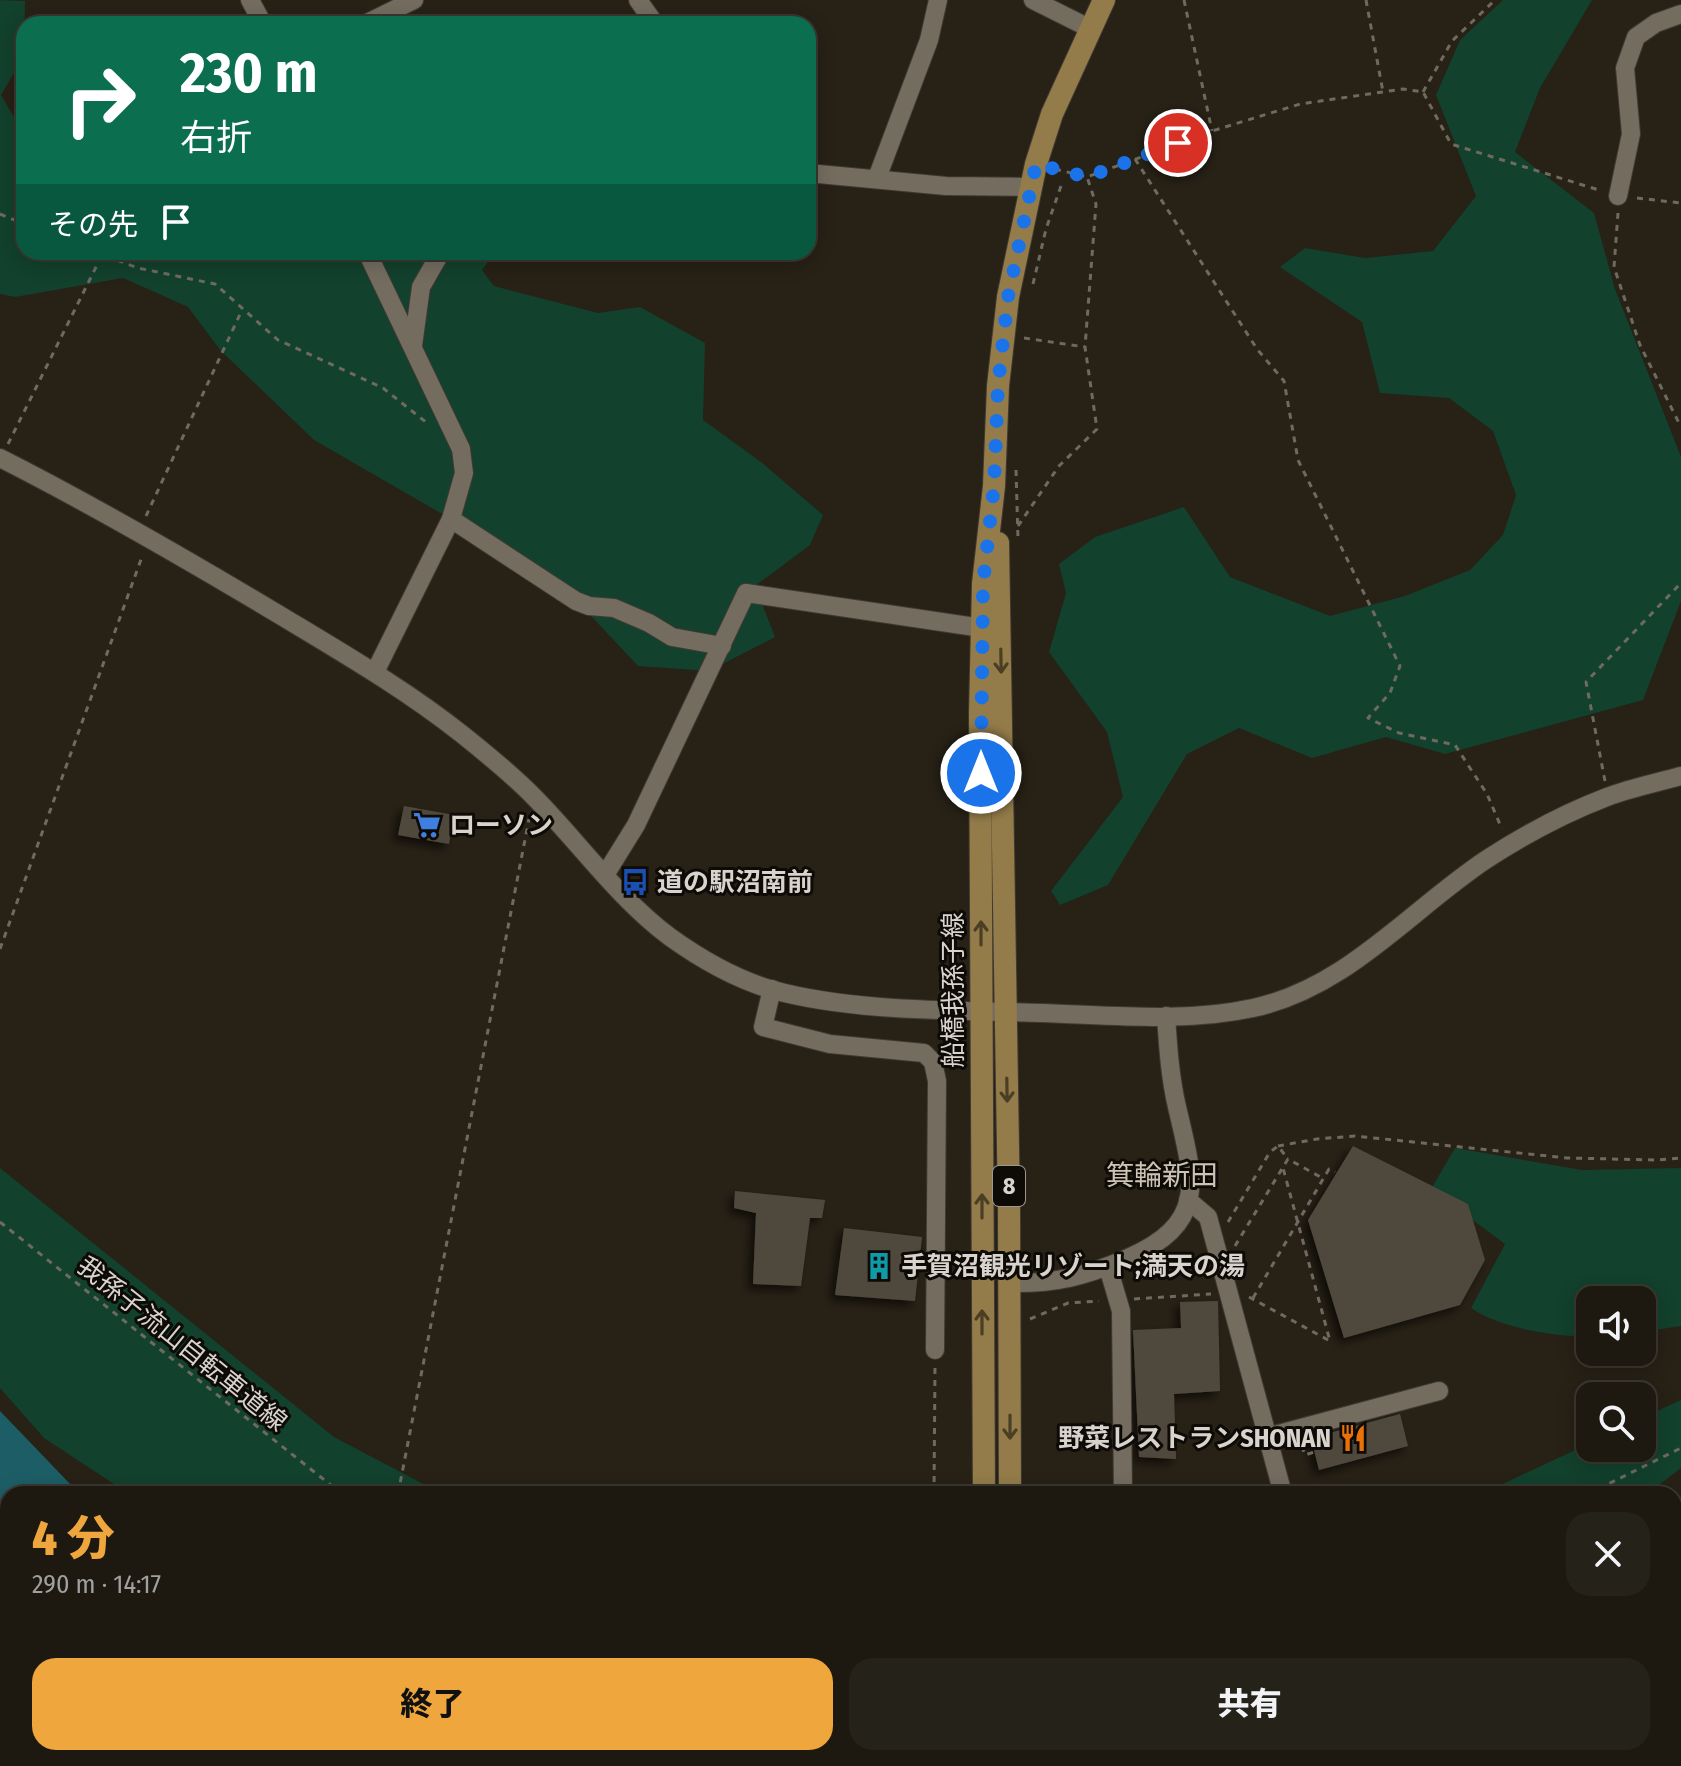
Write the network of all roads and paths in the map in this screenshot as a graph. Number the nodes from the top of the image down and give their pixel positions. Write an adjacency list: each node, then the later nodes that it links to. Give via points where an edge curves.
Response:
1 (414, 0): 9 (street)
2 (938, 0): 18 (street, via 929,40)
3 (1033, 0): 10 (street)
4 (1104, 0): 10 (main road, 船橋我孫子線 / 8)
5 (1184, 0): 13 (path)
6 (1366, 0): 11 (path)
7 (1495, 0): 12 (path, via 1452,41)
8 (1681, 14): 21 (street, via 1636,37 1625,68 1631,134)
9 (381, 16)
10 (1089, 28): 15 (main road, 船橋我孫子線 / 8)
11 (1383, 92): 12 (path); 13 (path, via 1300,104)
12 (1423, 92): 21 (path, via 1451,144)
13 (1212, 131): 14 (path)
14 (1135, 159): 17 (path); 48 (path, via 1257,349 1284,381 1298,460 1400,666 1390,693 1368,718 1399,733 1455,745 1487,794)
15 (1036, 164): 17 (path); 20 (main road, 船橋我孫子線 / 8)
16 (816, 174): 18 (street)
17 (1087, 177): 30 (path, via 1096,204)
18 (877, 178): 20 (street)
19 (1061, 186): 27 (path)
20 (1031, 187): 36 (main road, 船橋我孫子線 / 8, via 1002,341)
21 (1618, 196): 22 (path); 33 (path, via 1614,267 1640,345)
22 (1681, 203)
23 (100, 260): 34 (path)
24 (116, 260): 28 (path, via 215,284)
25 (371, 260): 29 (street)
26 (436, 260): 29 (street, via 421,287)
27 (1031, 290)
28 (242, 310): 32 (path, via 278,340 383,388); 39 (path)
29 (413, 346): 37 (street, via 461,449 464,473)
30 (1085, 347): 31 (path, via 1024,338); 38 (path, via 1097,429 1059,466)
31 (1022, 350)
32 (427, 423)
33 (1681, 427)
34 (1, 458): 39 (street)
35 (1016, 470): 38 (path)
36 (994, 486): 42 (main road, 船橋我孫子線 / 8); 53 (main road, 船橋我孫子線 / 8, one-way to 53)
37 (451, 519): 43 (street, via 576,601 614,608 672,637); 44 (street)
38 (1018, 527): 40 (path)
39 (144, 533): 44 (street); 50 (path)
40 (1018, 543)
41 (1681, 583): 47 (path, via 1586,682)
42 (982, 628): 43 (street, via 746,593); 52 (main road, 船橋我孫子線 / 8, one-way to 42)
43 (722, 646): 49 (street, via 636,825)
44 (375, 672): 46 (street, via 462,734)
45 (1681, 776): 47 (street)
46 (533, 796): 49 (street); 78 (path)
47 (1608, 797): 48 (street)
48 (1509, 846): 54 (street, via 1362,957 1310,989 1256,1008)
49 (605, 875): 51 (street, via 666,934 737,977)
50 (0, 949)
51 (772, 989): 52 (street, via 827,1002); 71 (street, via 763,1027 830,1044 924,1053 933,1062)
52 (981, 1011): 53 (street); 80 (main road, 船橋我孫子線 / 8, one-way to 52)
53 (1006, 1012): 54 (street); 67 (main road, 船橋我孫子線 / 8, one-way to 67)
54 (1166, 1016): 61 (street, via 1193,1184)
55 (1278, 1146): 56 (path, via 1355,1136 1567,1158); 57 (path); 64 (path)
56 (1681, 1158)
57 (1288, 1159): 58 (path); 60 (path)
58 (1283, 1168): 63 (path); 65 (path, via 1232,1251)
59 (1335, 1172): 60 (path, via 1329,1169)
60 (1324, 1179): 63 (path)
61 (1188, 1200): 66 (street, via 1173,1232); 70 (street, via 1208,1217)
62 (0, 1222): 77 (path, 我孫子流山自転車道線)
63 (1299, 1223): 69 (path); 69 (path, via 1330,1341)
64 (1225, 1227)
65 (1228, 1239)
66 (1108, 1267): 67 (street, via 1079,1278); 82 (street, via 1121,1311)
67 (1010, 1283): 81 (main road, 船橋我孫子線 / 8, one-way to 81)
68 (1243, 1292): 69 (path)
69 (1252, 1300): 70 (path)
70 (1233, 1310): 73 (street)
71 (935, 1350): 79 (path)
72 (1439, 1391): 73 (street)
73 (1267, 1437): 83 (street)
74 (1300, 1441): 76 (path, via 1305,1455)
75 (1681, 1448): 84 (path)
76 (1314, 1452)
77 (332, 1486)
78 (400, 1486)
79 (935, 1486)
80 (984, 1486)
81 (1010, 1486)
82 (1123, 1486)
83 (1281, 1486)
84 (1609, 1486)

